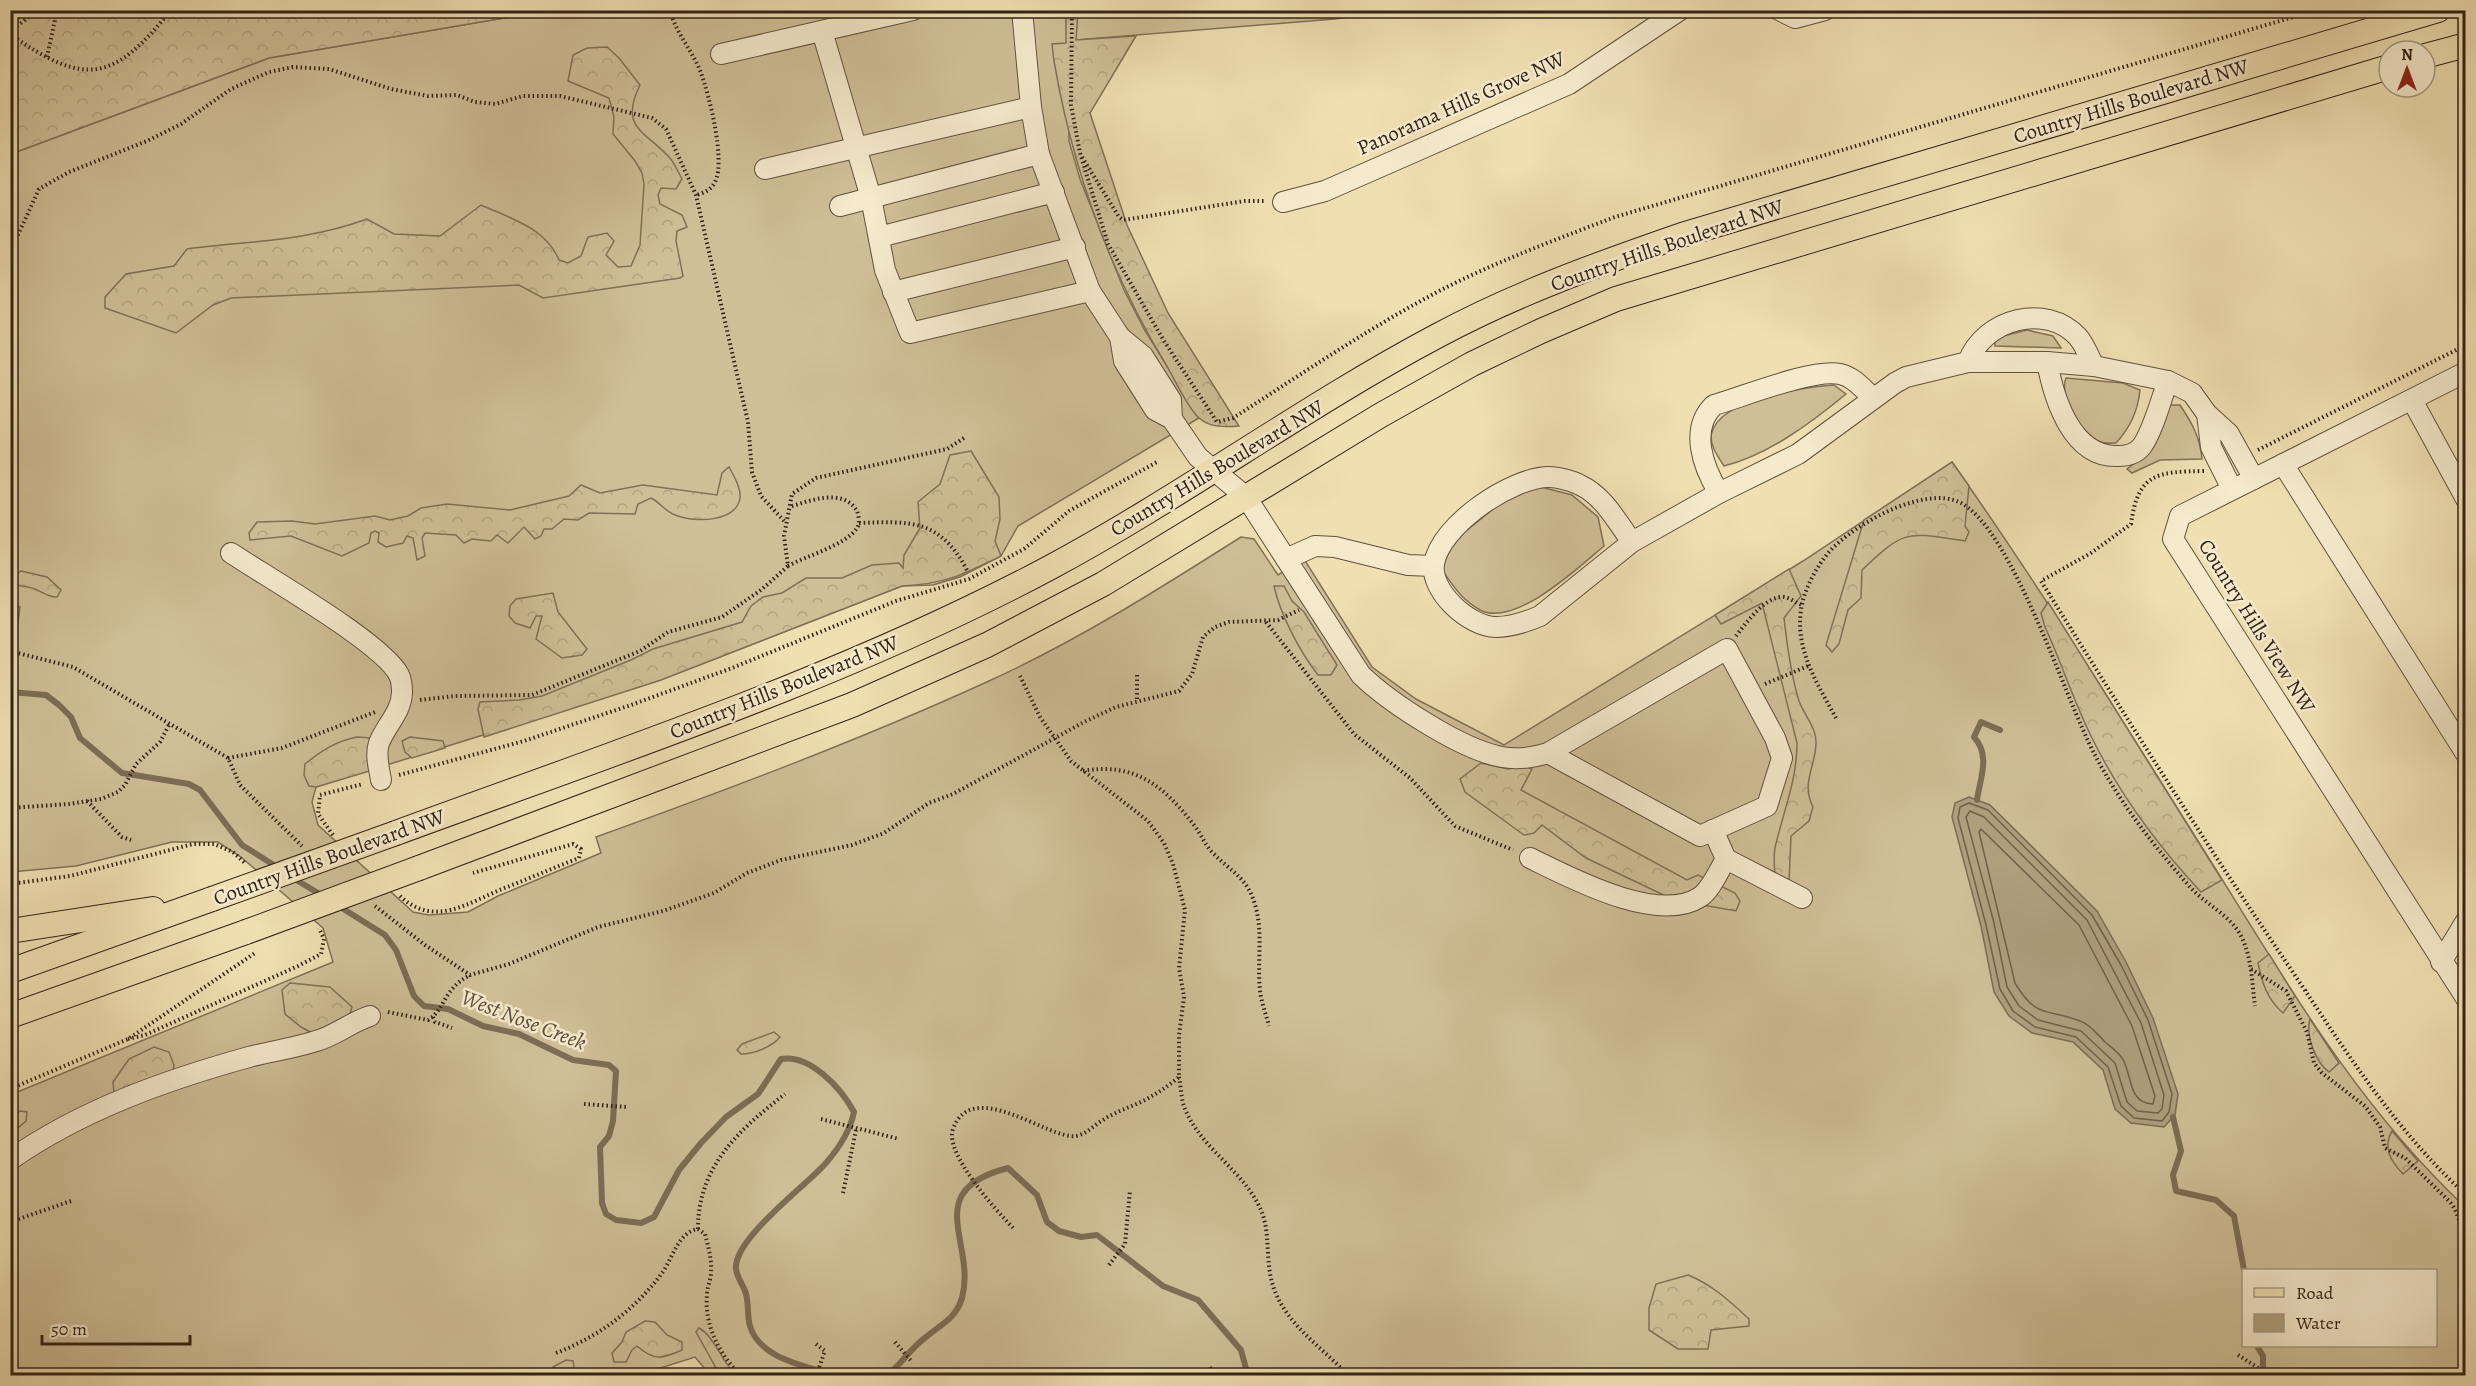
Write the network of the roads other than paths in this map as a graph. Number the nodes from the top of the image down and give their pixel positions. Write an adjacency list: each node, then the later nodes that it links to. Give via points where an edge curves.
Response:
1 (913, 10): 7 (street)
2 (1022, 10): 16 (street)
3 (1680, 10): 22 (street, Panorama Hills Grove NW, via 1569,84 1325,190)
4 (1779, 10): 5 (street, via 1795,18)
5 (1825, 10)
6 (2438, 10): 37 (main road, Country Hills Boulevard NW, via 1682,235 1587,267 1438,335)
7 (822, 31): 10 (street); 17 (street)
8 (2466, 45): 9 (main road)
9 (2437, 53)
10 (721, 54)
11 (2466, 60): 12 (main road)
12 (2437, 66)
13 (2377, 71): 15 (main road, Country Hills Boulevard NW)
14 (2377, 77): 15 (main road)
15 (2315, 89): 41 (main road, Country Hills Boulevard NW, via 1616,299 1472,364)
16 (1031, 107): 17 (street); 18 (street)
17 (856, 147): 19 (street); 21 (street)
18 (1039, 154): 20 (street); 21 (street)
19 (765, 169)
20 (1054, 192): 24 (street); 25 (street)
21 (871, 198): 23 (street); 24 (street)
22 (1283, 202)
23 (840, 206)
24 (879, 237): 27 (street)
25 (1075, 247): 26 (street); 27 (street)
26 (1090, 291): 27 (street, via 910,333); 37 (street, via 1120,337 1124,362 1155,410 1172,419 1198,457)
27 (893, 292)
28 (1968, 362): 29 (street); 30 (street, via 1978,342 1998,326 2042,319 2079,338); 33 (street, via 1906,377)
29 (2047, 362): 30 (street); 32 (street, via 2052,390 2070,428 2089,449 2109,457 2130,456 2142,446)
30 (2094, 366): 32 (street)
31 (2466, 372): 34 (street, Country Hills View NW)
32 (2168, 381): 35 (street, via 2192,393)
33 (1874, 398): 40 (street, via 1798,454); 40 (street, via 1851,378 1817,374 1714,405 1700,427 1709,476)
34 (2412, 400): 36 (street, Country Hills View NW); 42 (street)
35 (2207, 414): 38 (street, via 2229,434); 39 (street, via 2211,447)
36 (2283, 464): 38 (street, Country Hills View NW); 48 (street)
37 (1216, 471): 41 (street); 54 (main road, Country Hills Boulevard NW, bridge, via 1050,567 922,631 832,670)
38 (2254, 479): 39 (street, Country Hills View NW)
39 (2232, 489): 57 (street, Country Hills View NW, via 2180,516 2173,539)
40 (1719, 493): 43 (street)
41 (1246, 497): 45 (street); 60 (main road, Country Hills Boulevard NW, bridge, via 1103,584 976,650 852,705 419,868 255,939)
42 (2466, 499)
43 (1632, 542): 46 (street, via 1540,616 1512,625 1493,627 1470,618 1438,589); 46 (street, via 1603,501 1580,485 1550,477 1524,482 1480,505 1448,534)
44 (231, 553): 49 (street, via 343,625 384,657 399,675 401,702 379,744)
45 (1286, 559): 46 (street, via 1315,546 1335,547 1408,565); 47 (street, via 1361,675 1379,692 1461,742 1500,757 1526,759)
46 (1433, 566)
47 (1548, 753): 50 (street, via 1700,836); 50 (street, via 1727,649 1782,758 1767,806)
48 (2466, 754)
49 (381, 780)
50 (1713, 830): 52 (street)
51 (1530, 858): 52 (street, via 1593,888 1646,905 1675,904 1700,897)
52 (1726, 859): 53 (street)
53 (1802, 898)
54 (212, 899): 56 (main road); 58 (main road, Country Hills Boulevard NW)
55 (2466, 921): 57 (street)
56 (10, 931)
57 (2441, 962): 59 (street, Country Hills View NW)
58 (10, 971)
59 (2466, 998)
60 (10, 1016)
61 (370, 1016): 62 (street, via 319,1040 192,1074 122,1099 48,1134)
62 (10, 1160)

